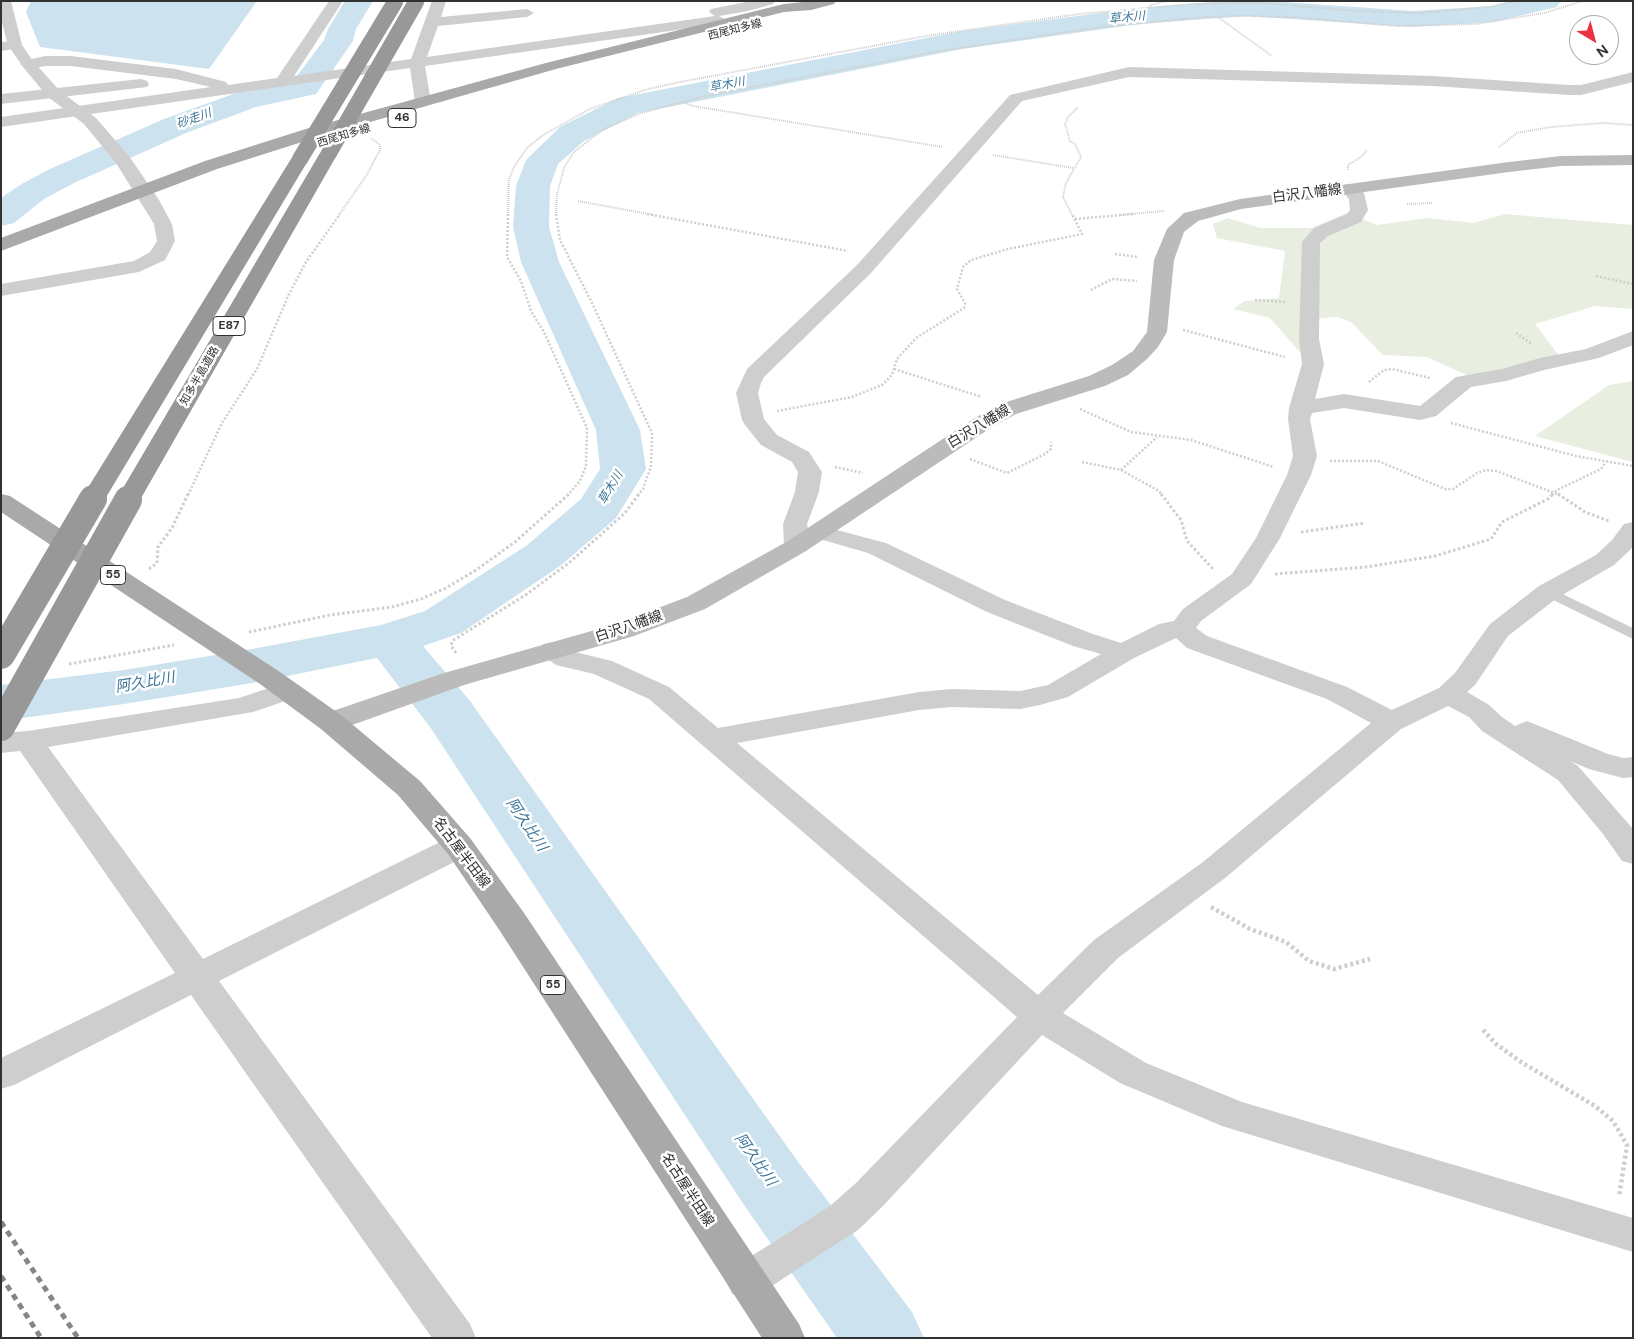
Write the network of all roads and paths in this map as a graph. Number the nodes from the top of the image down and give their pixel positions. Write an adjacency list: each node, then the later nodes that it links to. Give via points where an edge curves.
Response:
1 (4, 1): 16 (street)
2 (336, 1): 24 (street)
3 (439, 1): 17 (street)
4 (768, 1): 13 (street)
5 (829, 1): 11 (main road, 西尾知多線 / 46)
6 (1165, 1): 12 (path)
7 (1517, 1): 12 (path, via 1464,10 1422,12 1357,11 1261,3)
8 (1583, 1): 15 (path, via 1515,19 1436,26)
9 (396, 2): 87 (highway, 知多半島道路 / E87, bridge)
10 (416, 2): 95 (highway, 知多半島道路 / E87, bridge, via 128,500)
11 (811, 6): 29 (main road, 西尾知多線 / 46, via 784,8 551,66); 34 (main road, 西尾知多線 / 46, via 795,15 446,105)
12 (1145, 8): 84 (path, via 926,36 680,82 597,106 543,135 527,148 509,179 507,257 521,280 531,311 544,332 587,428 586,466 580,481 566,498 515,542 476,570 421,599 392,608 330,615)
13 (713, 11): 20 (street, via 625,32)
14 (527, 13): 17 (street)
15 (1218, 16): 22 (path, via 1266,50); 28 (path, via 1093,28 949,50)
16 (4, 22): 18 (street)
17 (432, 22): 20 (street)
18 (8, 46): 19 (street)
19 (28, 64): 21 (street, via 71,61); 26 (street)
20 (418, 64): 24 (street); 29 (street)
21 (190, 77): 25 (street); 26 (street)
22 (1293, 78): 23 (street, via 1432,81 1569,90); 35 (street, via 1129,72 1105,76 1016,98)
23 (1633, 78)
24 (289, 81): 25 (street)
25 (231, 89): 31 (street)
26 (54, 94): 27 (street); 31 (street)
27 (1, 99)
28 (683, 101): 35 (path, via 693,106); 89 (path, via 625,119 585,142 564,168 557,194 560,240 652,433 652,466 643,489 625,513 570,562 527,594 452,641)
29 (423, 102): 40 (main road, 西尾知多線 / 46, via 314,132)
30 (1078, 107): 37 (path, via 1065,124 1070,141 1080,152)
31 (78, 111): 32 (street); 40 (street, via 111,145)
32 (1, 122)
33 (1633, 125): 38 (path, via 1575,124 1517,133 1477,165)
34 (358, 131): 40 (main road, 西尾知多線 / 46); 80 (path, via 380,145 380,150 366,176 306,262 257,369 222,423 172,528 158,547 157,563)
35 (969, 151): 37 (path); 45 (street)
36 (1633, 160): 38 (main road, 白沢八幡線, via 1561,161)
37 (1073, 168): 43 (path, via 1064,197)
38 (1481, 171): 39 (main road, 白沢八幡線)
39 (1350, 189): 42 (main road, 白沢八幡線, via 1240,204); 54 (street, via 1358,197 1359,210 1354,218 1321,232 1311,242 1309,339)
40 (147, 195): 44 (main road, 西尾知多線 / 46); 46 (main road, 西尾知多線 / 46); 50 (street, via 163,224 166,241 158,256 139,266 113,272)
41 (578, 202): 45 (path)
42 (1191, 217): 43 (path, via 1168,211); 49 (main road, 白沢八幡線, via 1176,229 1164,260)
43 (1075, 219): 55 (path, via 1082,234 971,260 963,267 957,288 965,303 964,308 916,338 897,359)
44 (1, 246)
45 (874, 256): 62 (street, via 864,270 756,374 747,392)
46 (1, 258)
47 (1596, 276): 48 (path)
48 (1633, 284)
49 (1160, 286): 51 (path, via 1122,278); 52 (main road, 白沢八幡線)
50 (1, 290)
51 (1090, 290)
52 (1158, 323): 54 (path, via 1244,348); 57 (main road, 白沢八幡線, via 1151,343 1126,365 1097,381)
53 (1633, 337): 56 (street, via 1592,354)
54 (1313, 361): 60 (street)
55 (894, 369): 59 (path, via 955,387); 62 (path, via 882,385 852,396)
56 (1460, 385): 58 (path, via 1384,370); 61 (street, via 1428,411)
57 (1061, 392): 59 (main road, 白沢八幡線); 63 (path, via 1086,413 1131,432)
58 (1344, 401): 60 (street); 61 (street)
59 (1008, 408): 65 (main road, 白沢八幡線)
60 (1300, 408): 70 (street, via 1298,418 1306,456)
61 (1420, 413): 68 (path, via 1512,441)
62 (752, 415): 66 (street, via 769,440)
63 (1157, 437): 70 (path, via 1191,440); 71 (path)
64 (1051, 442): 65 (path, via 1051,449 1045,454 1007,473)
65 (942, 449): 72 (main road, 白沢八幡線)
66 (797, 455): 72 (path, via 810,455 849,471 884,475); 78 (street, via 810,472 795,524)
67 (1082, 462): 71 (path)
68 (1606, 462): 69 (path); 73 (path, via 1601,468)
69 (1633, 466)
70 (1302, 468): 73 (path, via 1378,461 1453,489 1486,470); 77 (street)
71 (1122, 470): 79 (path, via 1159,491 1181,520 1187,541)
72 (895, 480): 78 (main road, 白沢八幡線)
73 (1555, 493): 76 (path, via 1585,512); 79 (path, via 1502,522 1492,539 1435,556 1366,568 1266,574)
74 (1, 501): 80 (main road, 名古屋半田線 / 55)
75 (1365, 523): 77 (path)
76 (1633, 529): 81 (street, via 1605,560)
77 (1269, 535): 79 (street)
78 (807, 539): 85 (main road, 白沢八幡線, via 696,603 625,630); 86 (street, via 877,548 996,606 1083,640)
79 (1237, 583): 82 (street, via 1192,615)
80 (128, 585): 84 (main road, 名古屋半田線 / 55)
81 (1548, 592): 83 (lane); 91 (street, via 1499,630 1465,679)
82 (1182, 629): 86 (street, via 1168,630); 94 (street, via 1197,642 1337,694)
83 (1633, 634)
84 (217, 644): 88 (path); 90 (main road, 名古屋半田線 / 55)
85 (553, 650): 89 (main road, 白沢八幡線); 96 (street, via 566,659 602,667 659,694)
86 (1124, 652): 96 (street, via 1058,691 1020,700 952,698 919,702)
87 (1, 655)
88 (64, 664)
89 (462, 677): 93 (main road, 白沢八幡線)
90 (279, 684): 93 (main road, 名古屋半田線 / 55); 95 (street, via 243,706)
91 (1449, 694): 92 (street); 94 (street)
92 (1479, 711): 97 (street, via 1504,718 1599,762); 99 (street, via 1492,724 1568,773)
93 (331, 722): 98 (main road, 名古屋半田線 / 55, via 409,788)
94 (1390, 722): 100 (street)
95 (10, 737): 102 (street)
96 (714, 738): 103 (street)
97 (1633, 767)
98 (459, 846): 102 (street); 107 (main road, 名古屋半田線 / 55)
99 (1633, 853)
100 (1184, 892): 101 (path, via 1250,929 1286,942 1309,961 1334,970); 103 (street, via 1106,950)
101 (1370, 959)
102 (198, 977): 105 (street); 108 (street)
103 (1039, 1016): 106 (street, via 1133,1072 1236,1114); 107 (street, via 844,1218)
104 (1483, 1030): 106 (path, via 1521,1062 1595,1106 1613,1121 1626,1145)
105 (1, 1076)
106 (1623, 1232)
107 (746, 1281): 109 (main road, 名古屋半田線 / 55)
108 (456, 1338)
109 (785, 1338)

